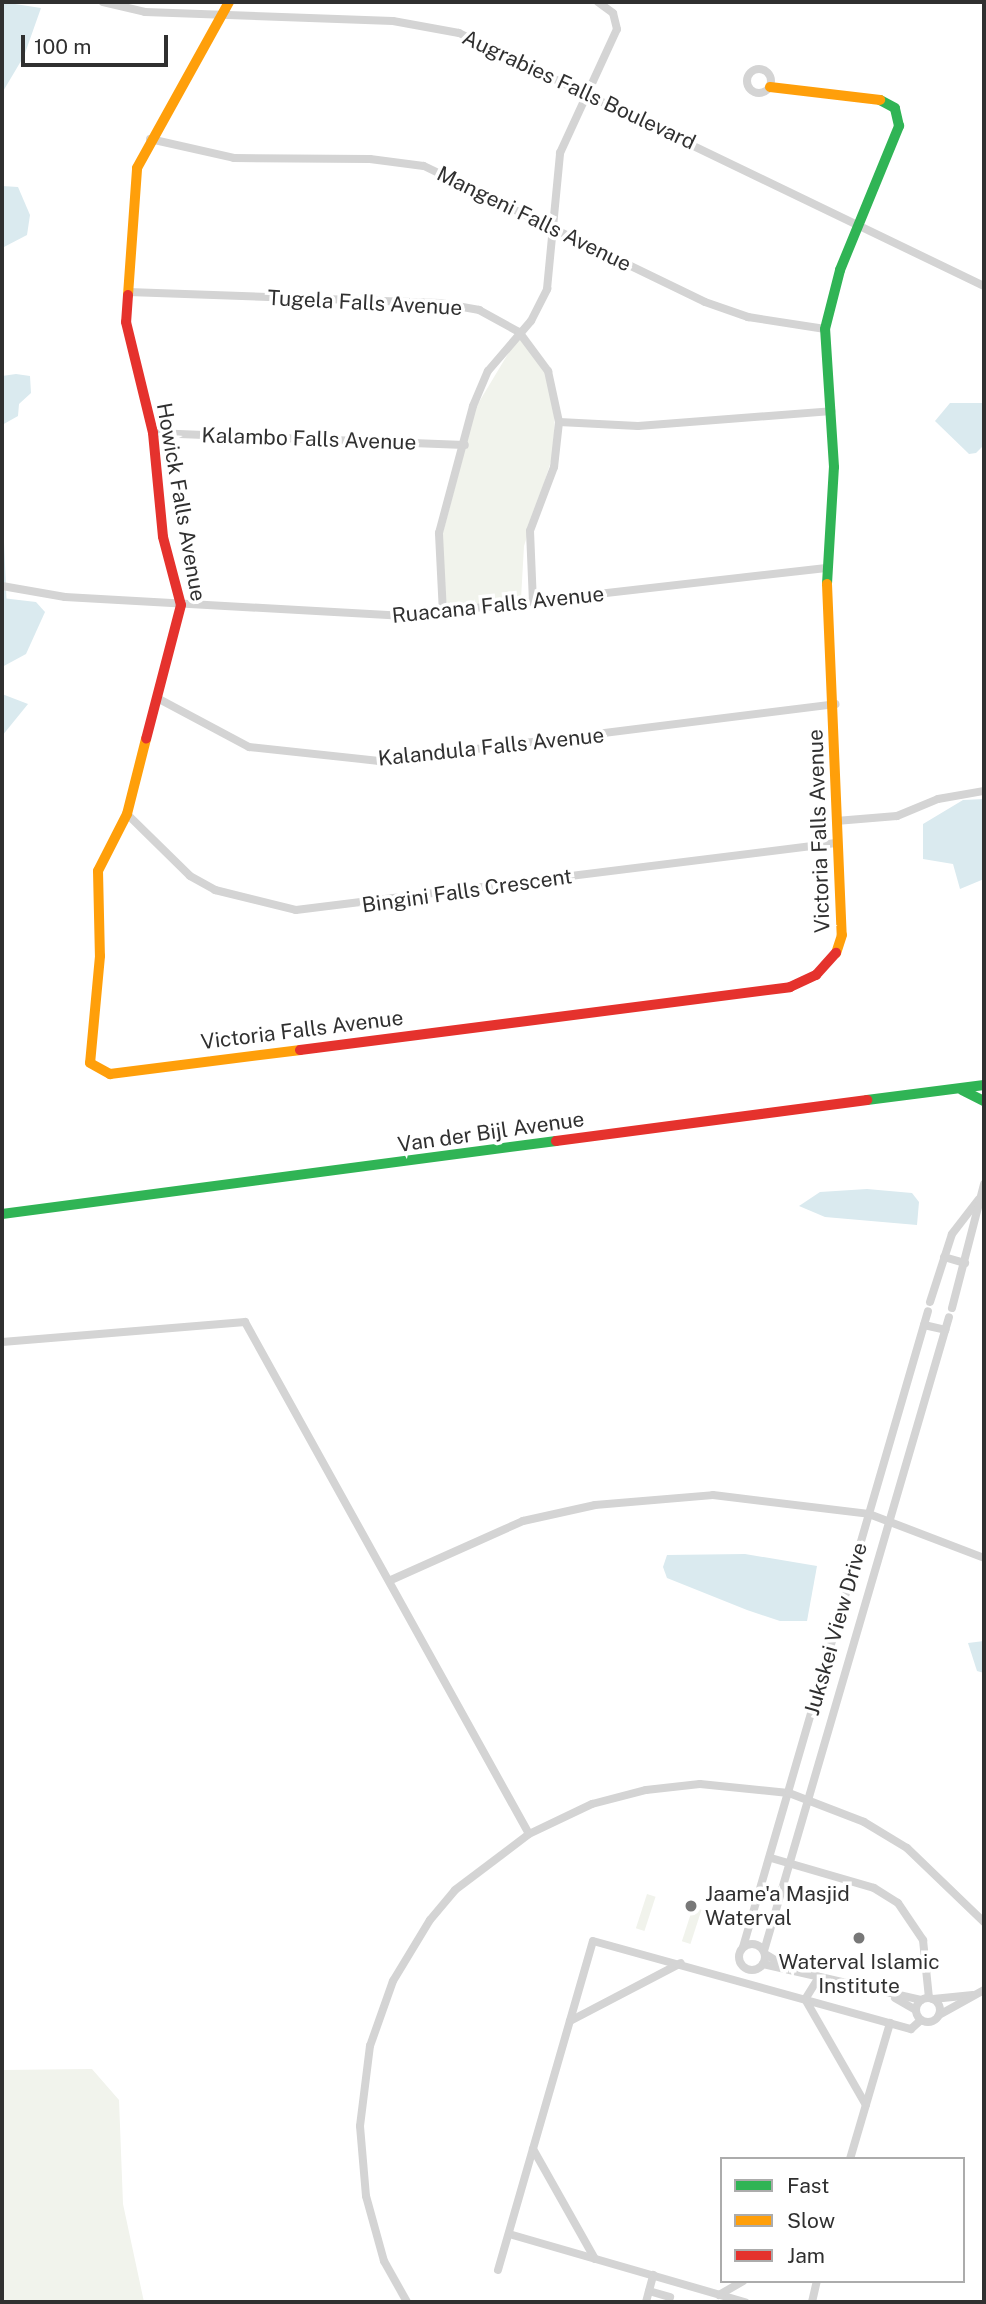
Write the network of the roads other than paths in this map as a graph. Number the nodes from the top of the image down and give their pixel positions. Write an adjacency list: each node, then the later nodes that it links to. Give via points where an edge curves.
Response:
1 (103, 2): 4 (street, Augrabies Falls Boulevard, via 145,12)
2 (229, 2): 4 (street, Howick Falls Avenue)
3 (598, 2): 6 (street, via 613,13 617,29)
4 (222, 17): 6 (street, Augrabies Falls Boulevard, via 426,26 470,38); 7 (street, Howick Falls Avenue)
5 (770, 87): 8 (street, Victoria Falls Avenue, via 868,96 895,108 897,137)
6 (585, 92): 8 (street, Augrabies Falls Boulevard); 9 (street, via 560,153)
7 (150, 139): 9 (street, Mangeni Falls Avenue, via 234,158 370,159 424,166); 11 (street, Howick Falls Avenue, via 137,168)
8 (861, 224): 10 (street, Augrabies Falls Boulevard); 12 (street, Victoria Falls Avenue, via 840,270)
9 (555, 228): 12 (street, Mangeni Falls Avenue, via 722,309); 13 (street, via 547,289)
10 (984, 286)
11 (128, 292): 13 (street, Tugela Falls Avenue, via 440,303 486,313); 16 (street, Howick Falls Avenue, via 129,345)
12 (825, 329): 14 (street, Victoria Falls Avenue)
13 (519, 332): 15 (street, Tugela Falls Avenue, via 548,371); 17 (street, via 488,371)
14 (831, 411): 15 (street, via 638,426); 18 (street, Victoria Falls Avenue, via 835,488)
15 (559, 422): 20 (street, Tugela Falls Avenue, via 554,467 530,531)
16 (153, 433): 17 (street, Kalambo Falls Avenue); 21 (street, Howick Falls Avenue, via 163,537)
17 (465, 445): 22 (street, via 439,533)
18 (826, 568): 20 (street, Ruacana Falls Avenue); 24 (street, Victoria Falls Avenue)
19 (2, 586): 21 (street, Ruacana Falls Avenue)
20 (533, 603): 22 (street, Ruacana Falls Avenue)
21 (181, 605): 22 (street, Ruacana Falls Avenue); 23 (street, Howick Falls Avenue)
22 (443, 613)
23 (159, 699): 24 (street, Kalandula Falls Avenue, via 249,747 379,761); 26 (street, Howick Falls Avenue)
24 (835, 704): 27 (street, Victoria Falls Avenue)
25 (984, 791): 27 (street, via 938,799 897,816)
26 (127, 814): 28 (street, Bingini Falls Crescent, via 198,881 296,910); 29 (street, Howick Falls Avenue, via 103,854 96,887 100,956 90,1063)
27 (836, 821): 28 (street, Victoria Falls Avenue)
28 (836, 844): 29 (street, Victoria Falls Avenue, via 842,942 816,975 798,985)
29 (110, 1074)
30 (984, 1085): 31 (street, Van der Bijl Avenue)
31 (959, 1089): 32 (street); 35 (street, Van der Bijl Avenue)
32 (984, 1101)
33 (984, 1184): 34 (street, Jukskei View Drive)
34 (979, 1199): 36 (street, Jukskei View Drive, via 959,1219); 37 (street, Jukskei View Drive)
35 (2, 1214)
36 (944, 1257): 37 (street); 38 (street, Jukskei View Drive)
37 (965, 1263): 39 (street, Jukskei View Drive)
38 (924, 1325): 39 (street); 41 (street, Jukskei View Drive)
39 (946, 1331): 42 (street, Jukskei View Drive)
40 (2, 1342): 44 (street, via 246,1322)
41 (869, 1514): 42 (street); 44 (street, via 713,1495 595,1506 481,1536); 45 (street, Jukskei View Drive)
42 (891, 1521): 43 (street); 46 (street, Jukskei View Drive)
43 (984, 1558)
44 (391, 1580): 47 (street)
45 (789, 1793): 46 (street); 47 (street, via 700,1784 646,1790 592,1804); 48 (street, Jukskei View Drive)
46 (810, 1800): 49 (street, Jukskei View Drive); 50 (street, via 907,1847)
47 (529, 1834): 82 (street, via 455,1890 430,1920 393,1981 370,2046 360,2126 366,2196 384,2261)
48 (771, 1858): 49 (street); 51 (street, Jukskei View Drive)
49 (793, 1864): 52 (street, Jukskei View Drive); 63 (street, via 874,1888 898,1903 923,1940)
50 (984, 1922)
51 (743, 1947): 52 (street, via 754,1944); 54 (street, Jukskei View Drive)
52 (765, 1952): 55 (street, Jukskei View Drive); 56 (street)
53 (681, 1963): 58 (street); 67 (street); 67 (street, via 593,1941)
54 (741, 1964): 55 (street); 58 (street)
55 (760, 1967): 56 (street); 59 (street)
56 (788, 1968): 57 (street)
57 (819, 1977): 61 (street); 62 (street)
58 (736, 1979): 59 (street)
59 (755, 1984): 62 (street)
60 (980, 1993): 63 (street); 65 (street)
61 (895, 1998): 63 (street); 64 (street)
62 (805, 1999): 68 (street); 69 (street)
63 (928, 1999): 64 (street); 65 (street)
64 (916, 2011): 66 (street)
65 (939, 2015): 66 (street)
66 (921, 2020): 68 (street, via 911,2028)
67 (570, 2021): 70 (street)
68 (890, 2022): 69 (street)
69 (866, 2105): 71 (street)
70 (533, 2149): 72 (street); 73 (street)
71 (851, 2157)
72 (509, 2234): 73 (street); 74 (street)
73 (595, 2259): 75 (street)
74 (498, 2270)
75 (653, 2275): 76 (street); 79 (street)
76 (674, 2282): 80 (street); 81 (street)
77 (740, 2283): 80 (street)
78 (816, 2283): 85 (street)
79 (649, 2291): 81 (street); 83 (street)
80 (719, 2295): 84 (street)
81 (669, 2300)
82 (407, 2302)
83 (646, 2302)
84 (745, 2302)
85 (811, 2302)

